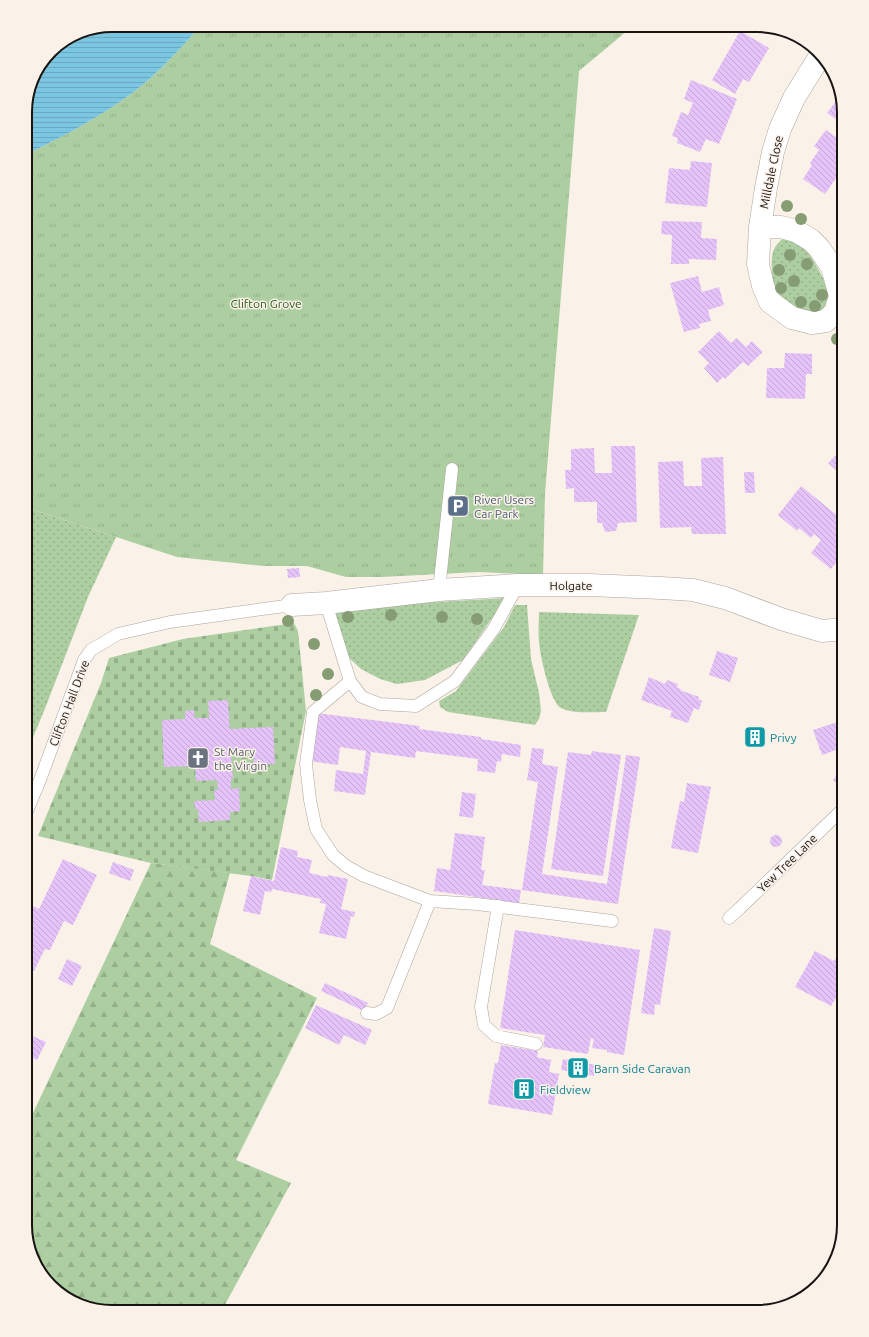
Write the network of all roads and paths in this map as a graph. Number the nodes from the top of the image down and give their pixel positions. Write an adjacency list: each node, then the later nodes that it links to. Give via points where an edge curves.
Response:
1 (817, 60): 2 (street, Milldale Close, via 794,98 780,129 770,166)
2 (760, 226): 3 (street, Milldale Close, via 796,231 811,240 832,267); 4 (street, Milldale Close, via 758,264 770,302 792,318 812,323 826,321 835,312)
3 (837, 285)
4 (837, 306)
5 (452, 470): 7 (lane)
6 (518, 585): 7 (street, Holgate); 10 (street, Holgate, via 589,585 693,590 725,598 822,631); 11 (lane, via 493,630 455,681 416,706 380,704 362,697)
7 (440, 590): 8 (street, Holgate)
8 (326, 603): 9 (street, Holgate); 11 (lane)
9 (292, 605): 12 (lane, Clifton Hall Drive, via 170,622 118,634 91,650 84,660)
10 (837, 630)
11 (350, 681): 14 (lane, via 313,712 306,764 316,829 333,855 346,866 364,876)
12 (32, 799)
13 (837, 815): 16 (lane, Yew Tree Lane)
14 (430, 901): 15 (lane); 18 (lane, via 387,1008 376,1014)
15 (498, 906): 17 (lane); 19 (lane, via 481,1007 484,1025 496,1036)
16 (729, 918)
17 (612, 921)
18 (367, 1013)
19 (536, 1044)

